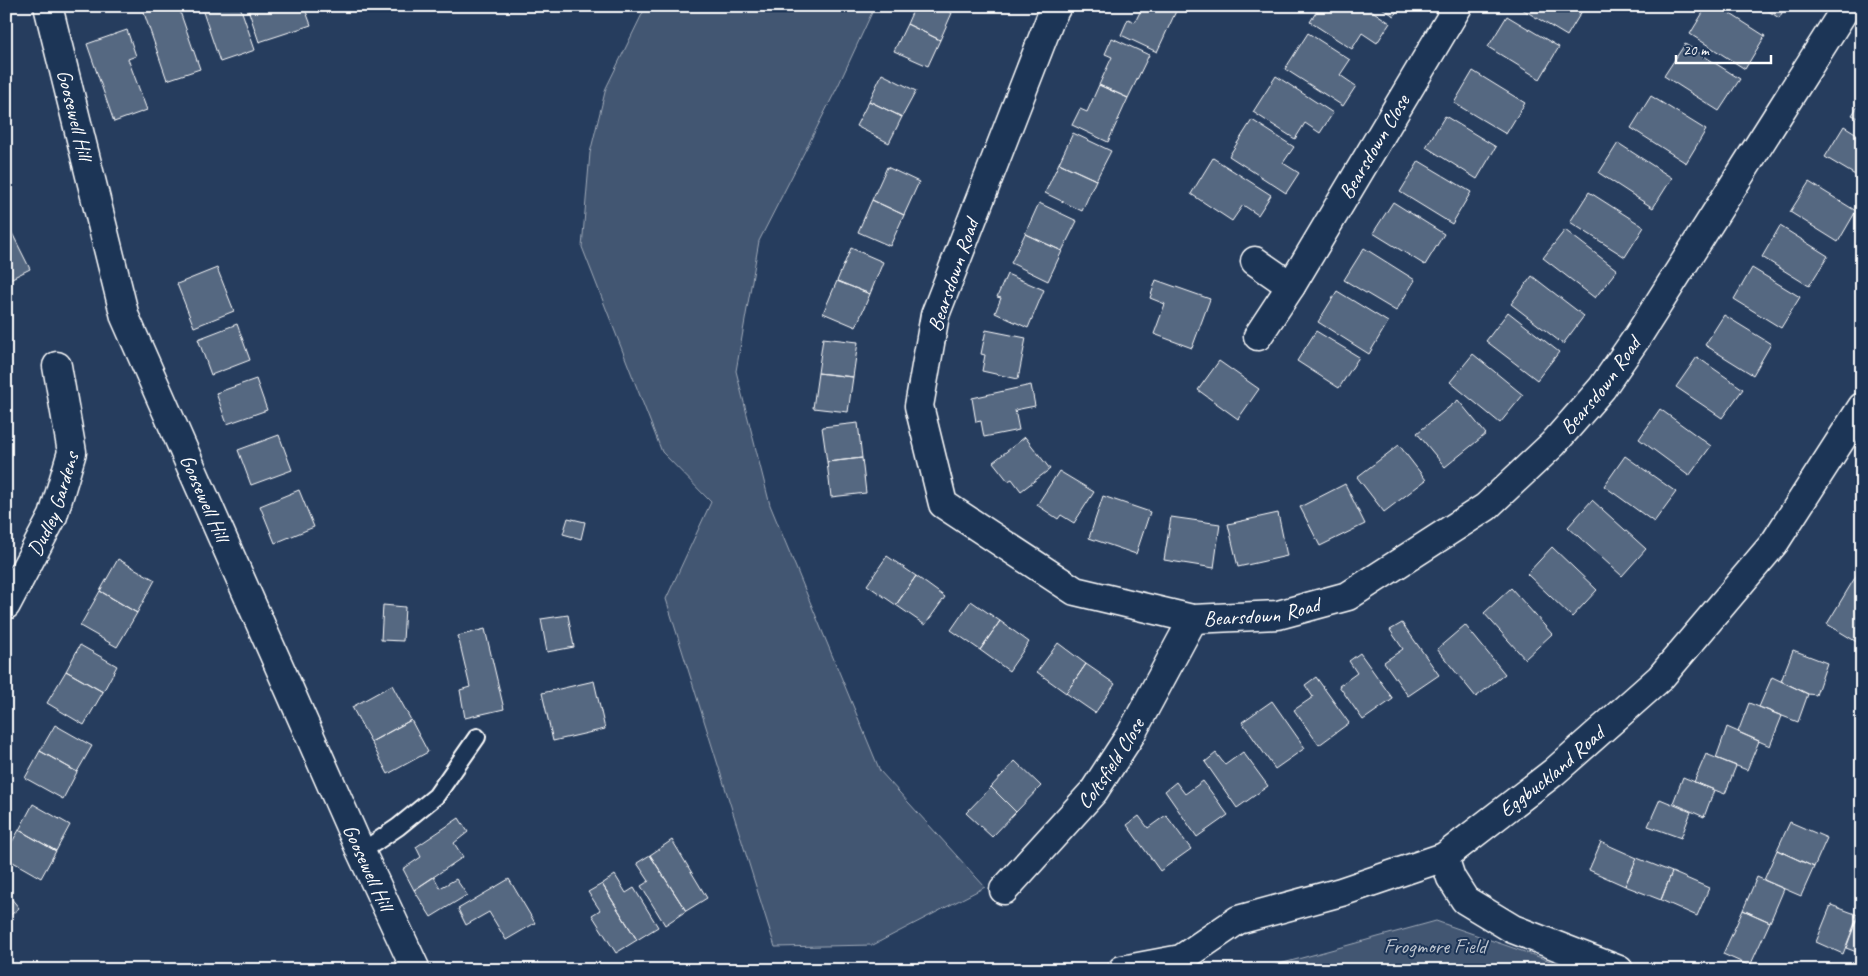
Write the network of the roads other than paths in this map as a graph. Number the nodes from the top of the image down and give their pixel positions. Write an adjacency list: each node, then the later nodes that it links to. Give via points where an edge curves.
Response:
1 (48, 6): 13 (street, Goosewell Hill, via 125,317)
2 (1057, 6): 11 (street, Bearsdown Road, via 935,315 919,406 943,504 1075,591)
3 (1458, 6): 6 (street, Bearsdown Close)
4 (1848, 6): 11 (street, Bearsdown Road, via 1602,388 1553,444 1486,507 1348,596 1278,615)
5 (1255, 261): 6 (street)
6 (1290, 286): 7 (street, Bearsdown Close)
7 (1258, 336)
8 (57, 366): 10 (street, Dudley Gardens, via 72,452 53,516)
9 (1862, 407): 14 (street, Eggbuckland Road, via 1775,542 1660,678 1554,772)
10 (6, 605)
11 (1193, 620): 15 (street, Coltsfield Close, via 1131,734 1094,791)
12 (477, 737): 13 (lane, via 436,796)
13 (361, 852): 16 (street, Goosewell Hill)
14 (1444, 857): 17 (street, Eggbuckland Road, via 1341,892 1238,920 1181,959); 18 (street, via 1451,878 1465,900 1513,929)
15 (1004, 890)
16 (416, 970)
17 (1122, 970)
18 (1620, 970)

